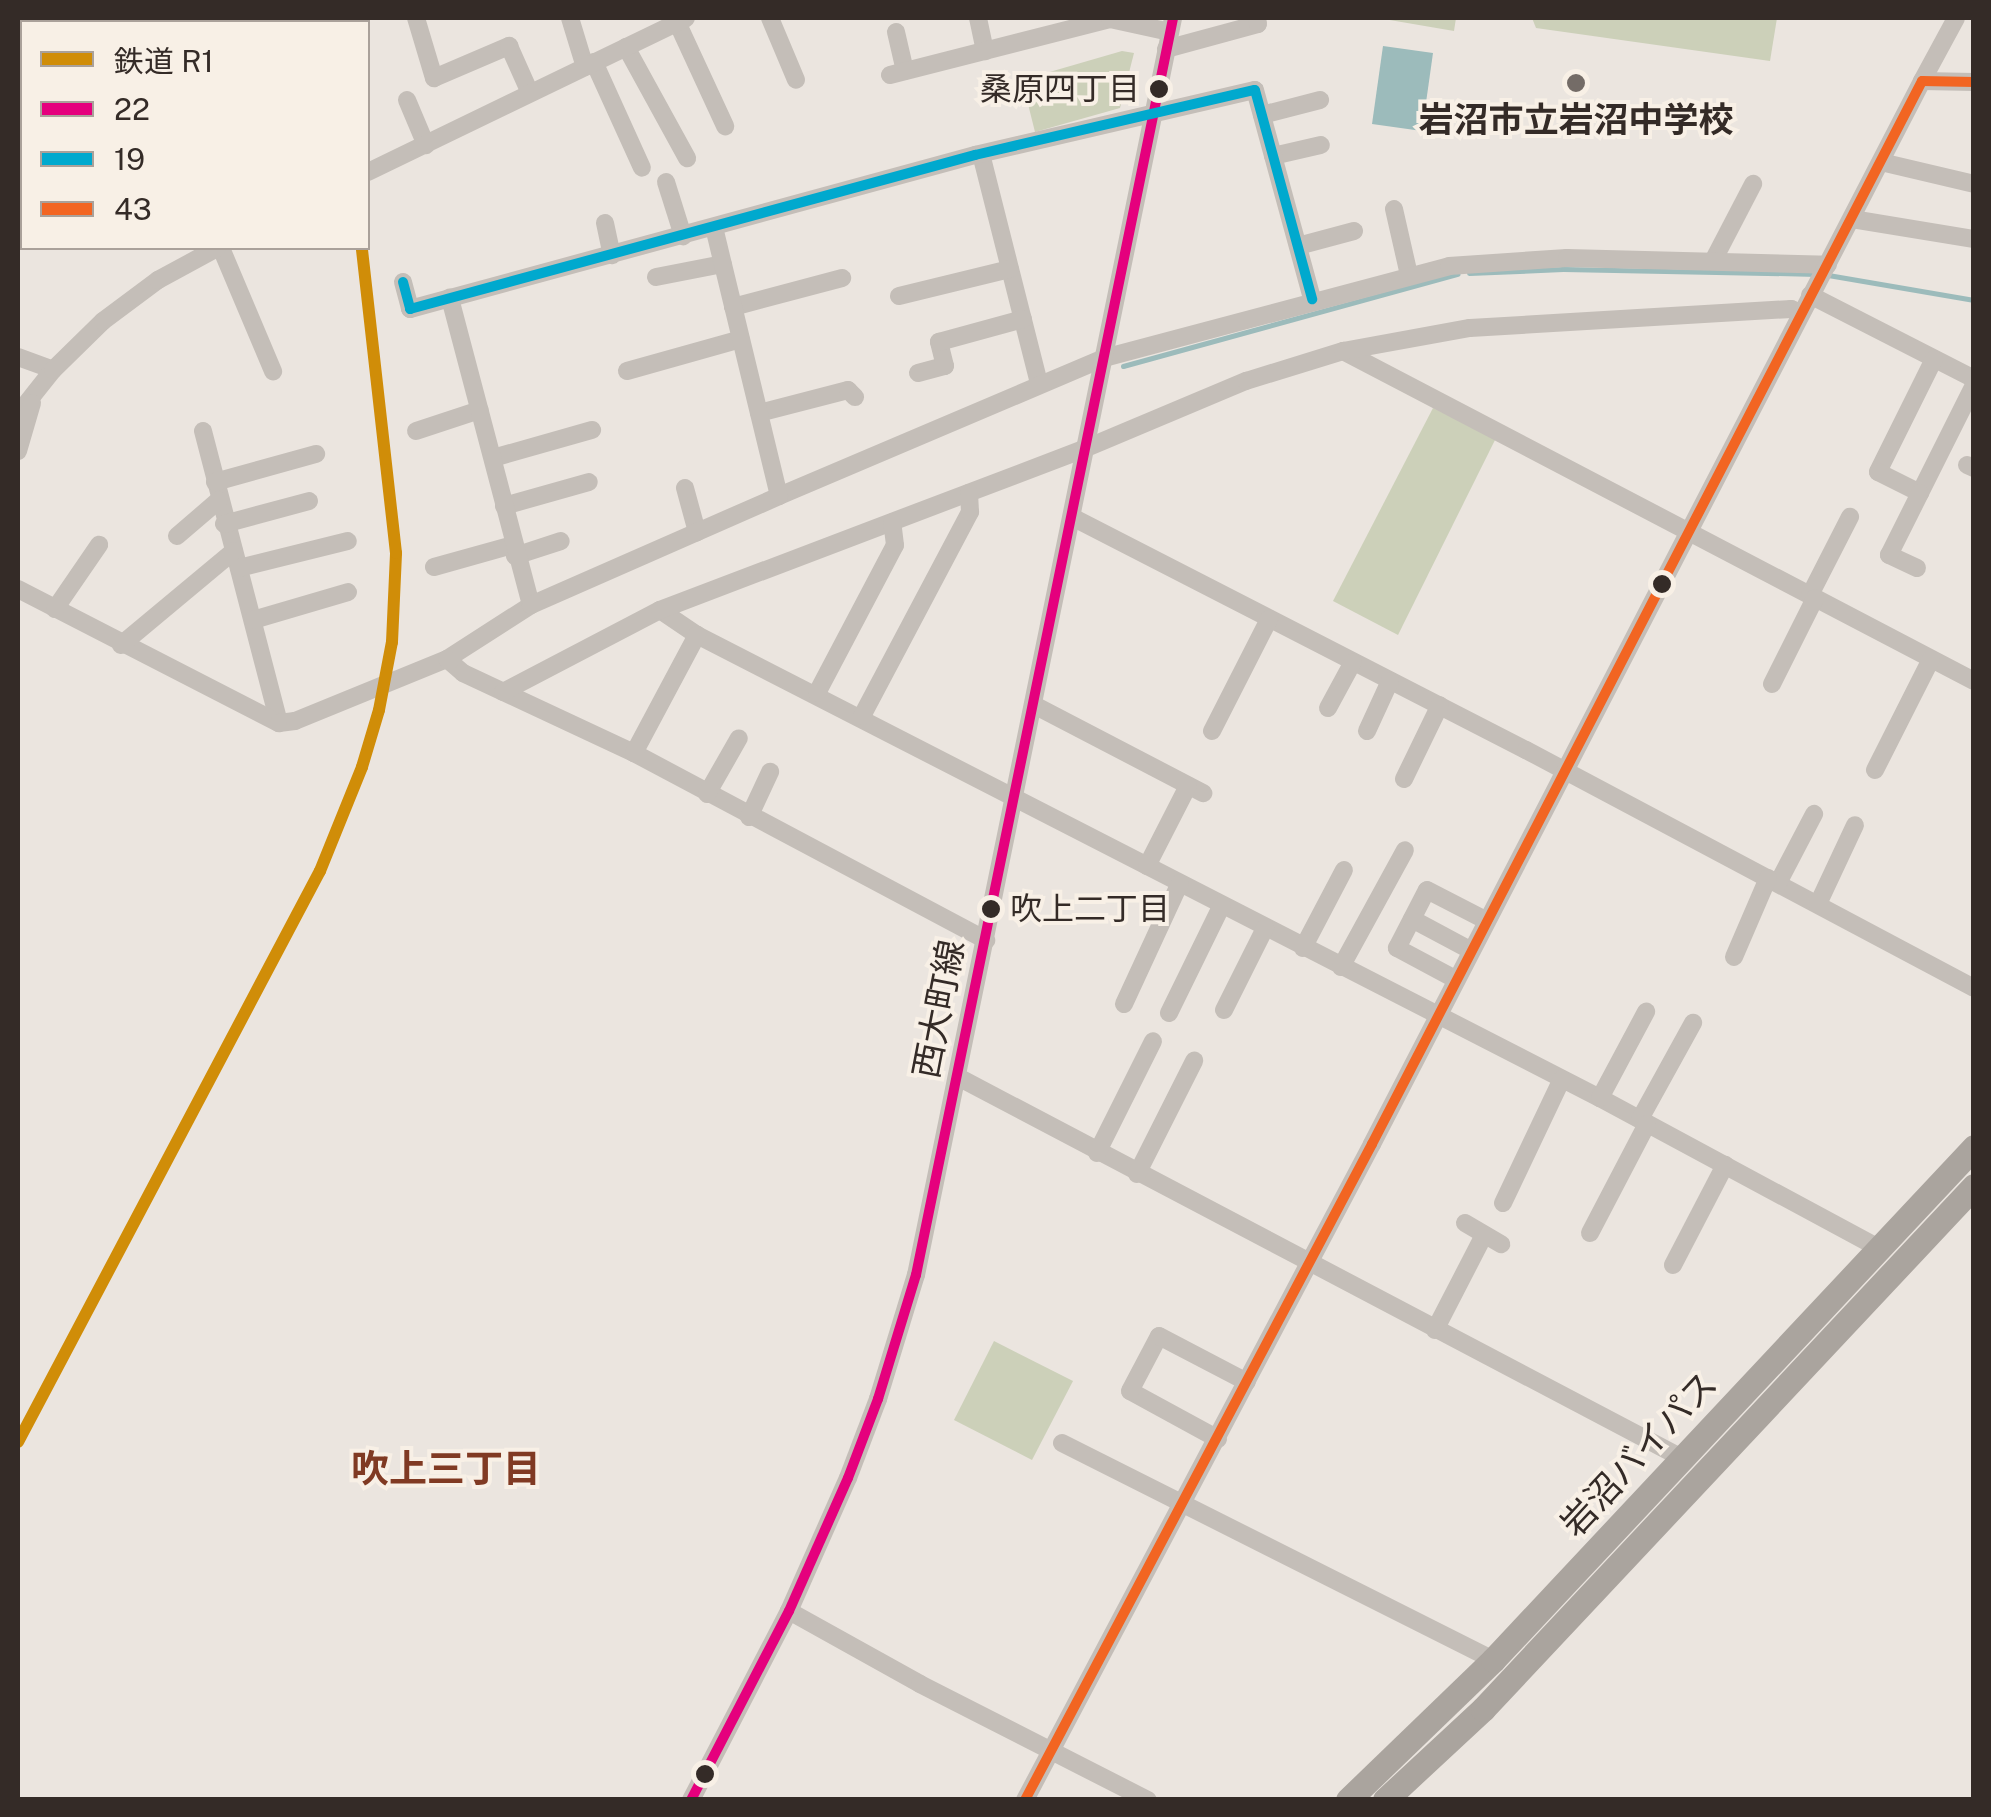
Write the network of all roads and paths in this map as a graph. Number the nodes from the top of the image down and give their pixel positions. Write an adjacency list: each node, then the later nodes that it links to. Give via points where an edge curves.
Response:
1 (416, 18): 16 (street, via 434,78 509,46)
2 (570, 18): 12 (street)
3 (770, 18): 13 (street)
4 (978, 18): 11 (street)
5 (1258, 18): 9 (street, via 1258,24)
6 (1956, 18): 14 (street)
7 (681, 20): 10 (street); 21 (street)
8 (896, 32): 11 (street, via 897,73)
9 (1170, 33): 11 (street, via 1110,19); 20 (street, 西大町線)
10 (626, 46): 12 (street); 26 (street)
11 (985, 51)
12 (589, 64): 16 (street); 28 (street)
13 (796, 80)
14 (1922, 82): 15 (street); 27 (street)
15 (1974, 82)
16 (530, 93): 22 (street)
17 (407, 100): 22 (street)
18 (1320, 100): 19 (street)
19 (1262, 116): 20 (street, via 1255,90); 25 (street)
20 (1150, 118): 24 (street, via 1129,117); 62 (street, 西大町線)
21 (724, 126)
22 (426, 144): 29 (street)
23 (1321, 145): 25 (street)
24 (981, 154): 36 (street); 46 (street)
25 (1273, 156): 40 (street)
26 (687, 158)
27 (1881, 162): 32 (street); 34 (street)
28 (642, 168)
29 (370, 171)
30 (666, 182): 38 (street)
31 (1754, 184): 44 (street)
32 (1974, 184)
33 (1394, 209): 48 (street)
34 (1852, 219): 39 (street); 47 (street)
35 (606, 223): 43 (street)
36 (714, 228): 38 (street); 45 (street)
37 (1354, 232): 40 (street)
38 (683, 236): 43 (street)
39 (1974, 239)
40 (1298, 246): 55 (street)
41 (215, 250): 64 (street, via 158,280)
42 (220, 250): 65 (street)
43 (612, 255): 54 (street)
44 (1713, 261): 47 (street); 48 (street, via 1567,258 1448,266)
45 (723, 264): 49 (street); 56 (street)
46 (1010, 269): 53 (street); 58 (street)
47 (1824, 271): 52 (street)
48 (1409, 276): 55 (street)
49 (656, 277)
50 (842, 278): 56 (street)
51 (403, 282): 54 (street, via 410,310)
52 (1810, 295): 57 (street); 63 (street)
53 (899, 296)
54 (450, 298): 72 (street)
55 (1312, 299): 62 (street)
56 (733, 307): 59 (street)
57 (1801, 314): 60 (street, via 1791,308 1470,328); 94 (street)
58 (1022, 318): 67 (street, via 939,342 945,366); 69 (street)
59 (741, 339): 66 (street); 73 (street)
60 (1343, 351): 78 (street, via 1246,381); 94 (street)
61 (18, 357): 64 (street)
62 (1104, 358): 69 (street); 78 (street, 西大町線)
63 (1934, 359): 68 (street); 86 (street, via 1878,472)
64 (53, 370): 70 (street)
65 (272, 371)
66 (626, 371)
67 (918, 372)
68 (1974, 382): 86 (street)
69 (1039, 383): 87 (street)
70 (34, 393): 74 (street); 79 (street)
71 (855, 397): 73 (street, via 848,390)
72 (480, 410): 77 (street); 81 (street)
73 (759, 413): 87 (street)
74 (18, 414)
75 (203, 430): 84 (street)
76 (592, 430): 81 (street)
77 (416, 431)
78 (1084, 450): 85 (street); 90 (street, 西大町線)
79 (18, 451)
80 (316, 454): 84 (street)
81 (492, 458): 89 (street)
82 (590, 482): 89 (street)
83 (686, 488): 95 (street)
84 (217, 491): 93 (street); 96 (street)
85 (969, 493): 92 (street); 126 (street, via 970,512)
86 (1920, 493): 103 (street, via 1889,555)
87 (779, 496): 95 (street)
88 (310, 501): 93 (street)
89 (504, 506): 100 (street)
90 (1072, 517): 111 (street); 123 (street, 西大町線)
91 (1850, 517): 106 (street)
92 (892, 522): 109 (street); 122 (street, via 895,545)
93 (224, 524): 101 (street)
94 (1689, 531): 106 (street); 132 (street)
95 (697, 532): 107 (street)
96 (176, 536)
97 (348, 542): 101 (street)
98 (562, 542): 100 (street)
99 (99, 545): 108 (street)
100 (514, 550): 102 (street); 107 (street)
101 (237, 560): 110 (street); 113 (street)
102 (434, 567)
103 (1918, 568)
104 (18, 590): 108 (street)
105 (348, 592): 110 (street)
106 (1812, 597): 114 (street); 120 (street)
107 (530, 605): 115 (street)
108 (56, 609): 113 (street)
109 (660, 610): 112 (street); 121 (street)
110 (253, 620): 127 (street)
111 (1273, 621): 116 (street); 117 (street); 128 (street)
112 (697, 634): 122 (street); 131 (street)
113 (121, 645): 127 (street)
114 (1931, 658): 119 (street); 133 (street)
115 (446, 659): 121 (street); 127 (street)
116 (1352, 662): 118 (street); 125 (street)
117 (1249, 678)
118 (1390, 681): 124 (street); 129 (street)
119 (1974, 681)
120 (1772, 684)
121 (503, 692): 131 (street)
122 (817, 693): 126 (street)
123 (1034, 705): 137 (street, 西大町線); 142 (street, via 1195,789)
124 (1440, 705): 132 (street); 135 (street)
125 (1328, 708)
126 (862, 716): 137 (street)
127 (280, 723)
128 (1212, 731)
129 (1367, 731)
130 (739, 738): 136 (street)
131 (634, 753): 136 (street)
132 (1562, 770): 144 (street); 149 (street)
133 (1875, 770)
134 (770, 772): 139 (street)
135 (1404, 779)
136 (707, 794): 139 (street)
137 (1014, 797): 142 (street); 151 (street, 西大町線)
138 (1814, 814): 144 (street)
139 (749, 817): 151 (street)
140 (1854, 824): 146 (street)
141 (1405, 850): 155 (street)
142 (1146, 866): 145 (street)
143 (1344, 870): 152 (street)
144 (1773, 880): 146 (street); 154 (street)
145 (1180, 883): 147 (street); 158 (street)
146 (1818, 904): 157 (street)
147 (1222, 906): 150 (street); 161 (street)
148 (1412, 919): 149 (street, via 1427,890); 153 (street); 156 (street, via 1397,948)
149 (1485, 920): 153 (street)
150 (1265, 928): 152 (street); 159 (street)
151 (986, 940): 166 (street, 西大町線)
152 (1303, 948): 155 (street)
153 (1470, 950): 156 (street)
154 (1734, 957)
155 (1341, 967): 162 (street)
156 (1455, 978): 162 (street)
157 (1974, 988)
158 (1124, 1004)
159 (1224, 1010)
160 (1646, 1012): 168 (street)
161 (1169, 1013)
162 (1436, 1017): 167 (street); 179 (street)
163 (1693, 1024): 169 (street)
164 (1153, 1041): 171 (street)
165 (1194, 1061): 173 (street)
166 (958, 1077): 171 (street); 187 (street, 西大町線, via 916,1274 878,1399)
167 (1562, 1079): 168 (street); 175 (street)
168 (1600, 1098): 169 (street)
169 (1644, 1122): 172 (street); 177 (street)
170 (1974, 1147): 178 (highway, 岩沼バイパス)
171 (1097, 1153): 173 (street)
172 (1725, 1165): 178 (street); 180 (street)
173 (1137, 1174): 179 (street)
174 (1974, 1186): 194 (highway, 岩沼バイパス, via 1483,1708)
175 (1503, 1203)
176 (1465, 1223): 181 (street, via 1493,1240)
177 (1590, 1233)
178 (1879, 1248): 185 (highway, 岩沼バイパス)
179 (1308, 1264): 181 (street); 182 (street)
180 (1673, 1266)
181 (1435, 1330): 185 (street)
182 (1247, 1382): 183 (street); 183 (street, via 1159,1336 1130,1391)
183 (1218, 1439): 186 (street)
184 (1062, 1443): 186 (street)
185 (1682, 1458): 188 (highway, 岩沼バイパス)
186 (1182, 1507): 188 (street); 189 (street)
187 (789, 1610): 189 (street); 190 (street, 西大町線)
188 (1493, 1660): 193 (highway, 岩沼バイパス)
189 (1053, 1748): 191 (street); 192 (street)
190 (691, 1800)
191 (1025, 1800)
192 (1148, 1800)
193 (1348, 1800)
194 (1385, 1800)

